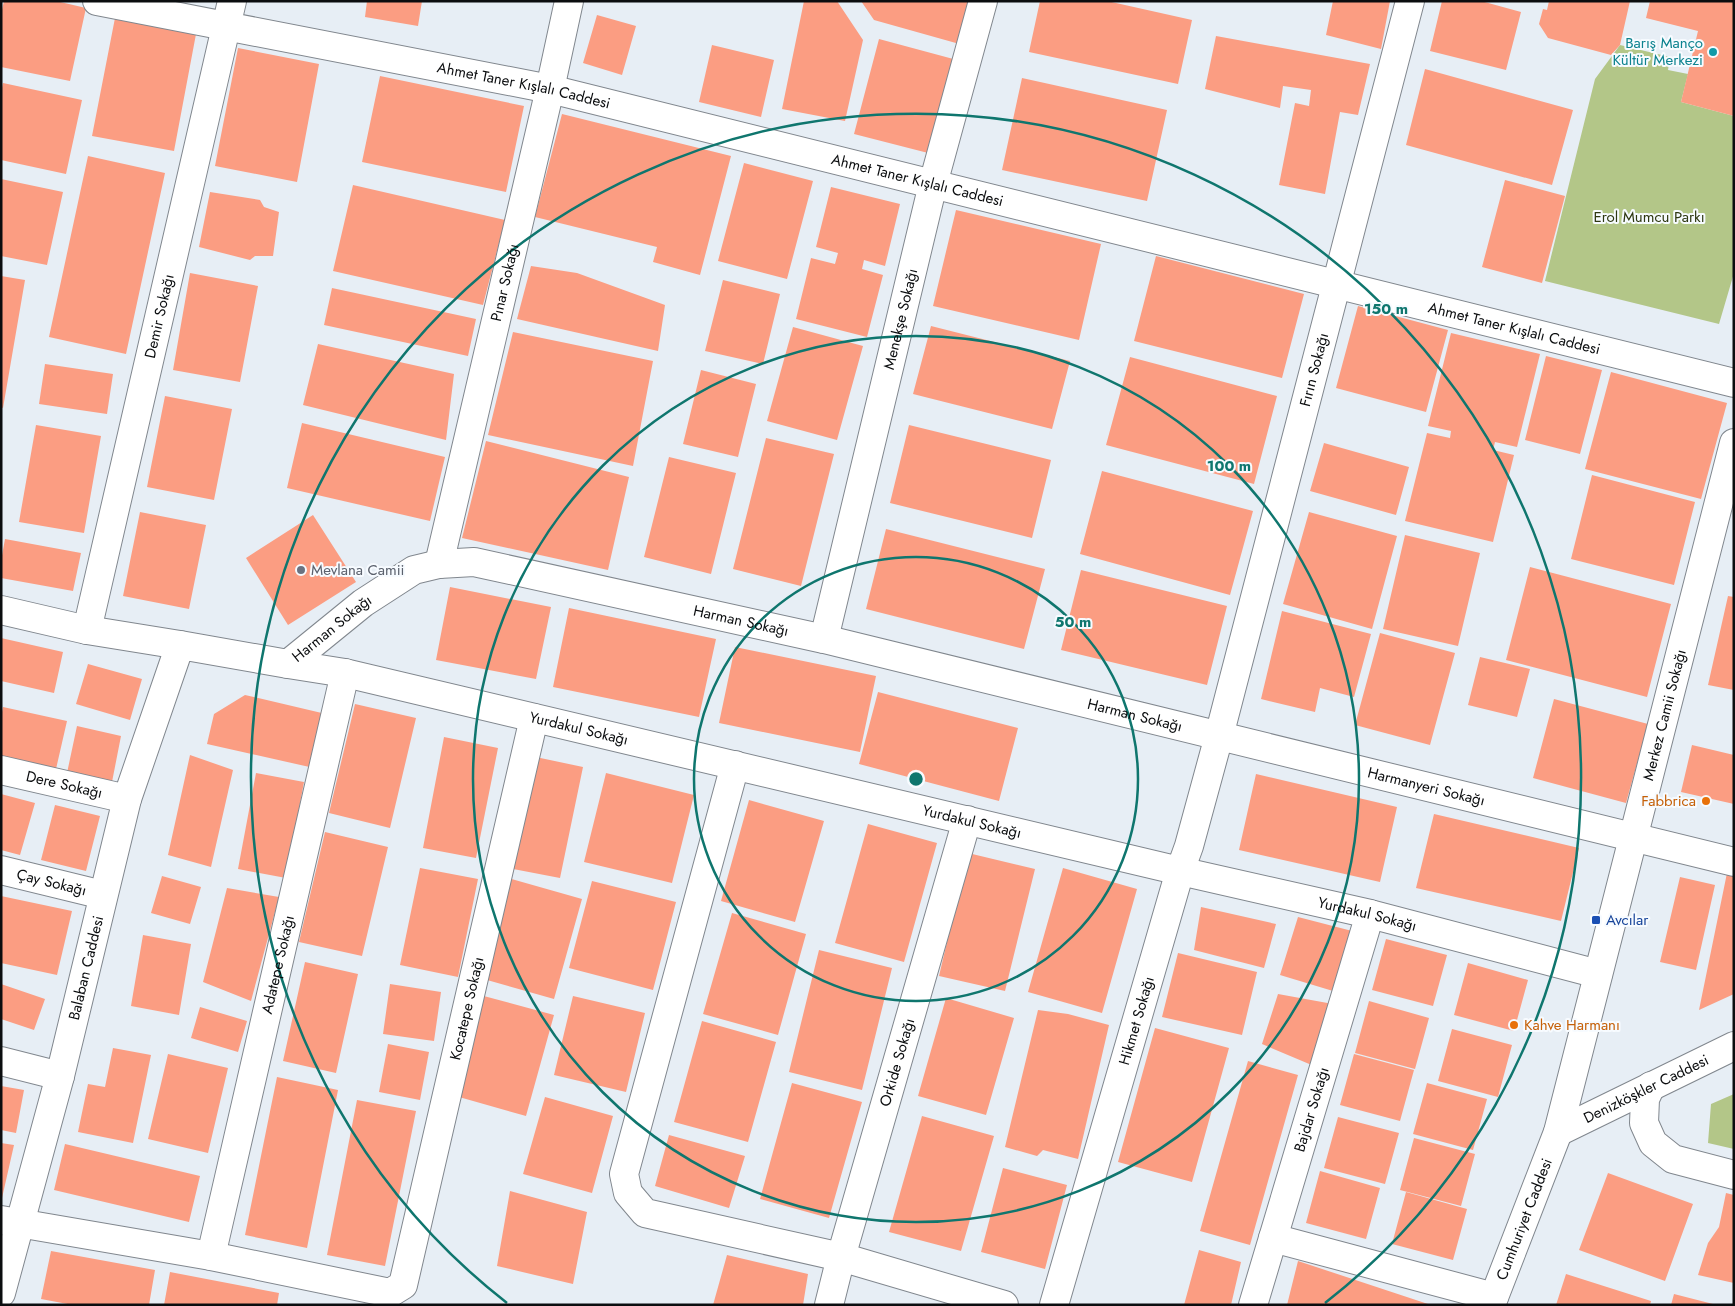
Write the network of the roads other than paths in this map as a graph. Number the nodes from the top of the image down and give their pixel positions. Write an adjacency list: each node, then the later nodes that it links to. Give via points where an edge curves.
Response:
1 (96, 1): 5 (street, Ahmet Taner Kışlalı Caddesi)
2 (569, 1): 6 (street, Pınar Sokağı)
3 (983, 1): 7 (street, Menekşe Sokağı)
4 (1410, 1): 8 (street, Fırın Sokağı)
5 (229, 14): 6 (street, Ahmet Taner Kışlalı Caddesi); 13 (street, Demir Sokağı)
6 (550, 88): 7 (street, Ahmet Taner Kışlalı Caddesi); 11 (street, Pınar Sokağı)
7 (933, 184): 8 (street, Ahmet Taner Kışlalı Caddesi); 14 (street, Menekşe Sokağı)
8 (1337, 284): 9 (street, Ahmet Taner Kışlalı Caddesi); 19 (street, Fırın Sokağı)
9 (1734, 384)
10 (1734, 443): 24 (street, Merkez Camii Sokağı)
11 (439, 564): 14 (street, Harman Sokağı, via 474,562); 16 (street, Harman Sokağı, via 414,570 364,603)
12 (1, 610): 13 (street, Harman Sokağı)
13 (87, 630): 15 (street, Harman Sokağı)
14 (824, 640): 19 (street, Harman Sokağı)
15 (180, 645): 16 (street, Harman Sokağı); 22 (street, Balaban Caddesi)
16 (288, 664): 17 (street, Harman Sokağı)
17 (345, 674): 18 (street, Yurdakul Sokağı); 39 (street, Adatepe Sokağı)
18 (534, 718): 20 (street, Yurdakul Sokağı); 42 (street, Kocatepe Sokağı, via 403,1285)
19 (1219, 736): 24 (street, Harmanyeri Sokağı); 27 (street, Hikmet Sokağı)
20 (734, 765): 23 (street, Yurdakul Sokağı); 40 (street, via 624,1174 628,1193 645,1213)
21 (1, 770): 22 (street, Dere Sokağı)
22 (127, 799): 28 (street, Balaban Caddesi)
23 (967, 820): 27 (street, Yurdakul Sokağı); 40 (street, Orkide Sokağı)
24 (1633, 838): 25 (street); 30 (street, Merkez Camii Sokağı)
25 (1734, 862)
26 (1, 870): 28 (street, Çay Sokağı)
27 (1180, 871): 29 (street, Yurdakul Sokağı); 46 (street, Hikmet Sokağı)
28 (103, 895): 33 (street, Balaban Caddesi)
29 (1370, 914): 30 (street, Yurdakul Sokağı); 38 (street, Bajdar Sokağı)
30 (1598, 974): 35 (street, Merkez Camii Sokağı)
31 (1734, 1046): 34 (street, Denizköşkler Caddesi)
32 (1, 1061): 33 (street)
33 (60, 1076): 37 (street, Balaban Caddesi)
34 (1651, 1086): 35 (street, Denizköşkler Caddesi); 36 (street, via 1645,1099 1644,1123 1653,1143 1673,1159)
35 (1558, 1132): 43 (street, Cumhuriyet Caddesi)
36 (1734, 1175)
37 (10, 1222): 39 (street); 41 (street, Balaban Caddesi)
38 (1273, 1238): 43 (street); 47 (street, Bajdar Sokağı)
39 (211, 1256): 42 (street)
40 (841, 1257): 44 (street, Orkide Sokağı); 45 (street)
41 (1, 1293)
42 (389, 1299)
43 (1492, 1301)
44 (829, 1305)
45 (1004, 1305)
46 (1054, 1305)
47 (1252, 1305)

